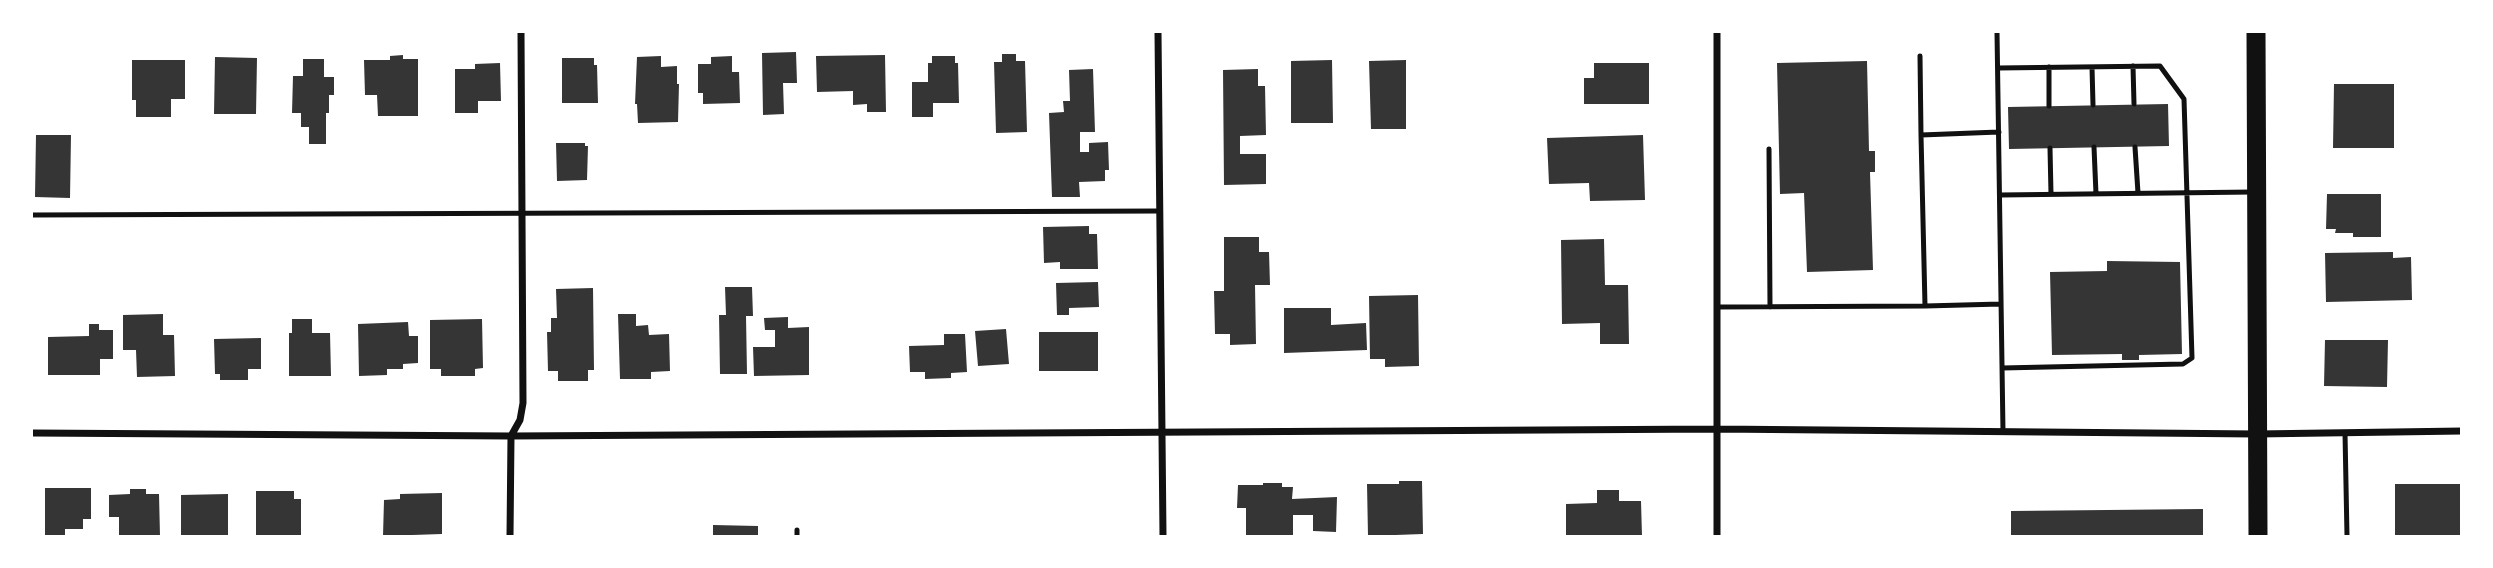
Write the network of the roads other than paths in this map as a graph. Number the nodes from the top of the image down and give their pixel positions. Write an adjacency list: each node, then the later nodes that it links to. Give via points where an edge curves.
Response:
1 (521, 32): 27 (street)
2 (1158, 32): 26 (street)
3 (1717, 32): 31 (street)
4 (1997, 32): 10 (lane)
5 (2256, 32): 21 (highway)
6 (1920, 56): 15 (lane)
7 (2133, 66): 9 (lane); 11 (lane); 20 (lane, via 2160,66 2184,99)
8 (2049, 67): 9 (lane); 10 (lane); 13 (lane)
9 (2092, 67): 12 (lane)
10 (1998, 68): 14 (lane)
11 (2134, 104)
12 (2093, 105)
13 (2049, 106)
14 (1999, 132): 15 (lane); 25 (lane)
15 (1921, 135): 30 (lane)
16 (2135, 147): 22 (lane)
17 (2050, 148): 23 (lane)
18 (2094, 148): 24 (lane)
19 (1769, 149): 32 (lane)
20 (2186, 192): 21 (lane); 22 (lane); 33 (lane, via 2192,358 2183,364)
21 (2256, 192): 40 (highway)
22 (2138, 193): 24 (lane)
23 (2051, 194): 24 (lane); 25 (lane)
24 (2095, 194)
25 (2000, 195): 29 (lane)
26 (1160, 211): 27 (lane); 38 (street)
27 (522, 212): 28 (lane); 41 (street, via 523,403)
28 (32, 215)
29 (2001, 304): 30 (lane); 33 (lane)
30 (1925, 306): 32 (lane)
31 (1717, 307): 32 (lane); 34 (street)
32 (1770, 307)
33 (2002, 368): 36 (lane)
34 (1717, 429): 36 (street); 38 (street); 44 (street)
35 (2462, 431): 39 (street)
36 (2003, 432): 40 (street)
37 (32, 433): 41 (street)
38 (1162, 433): 41 (street); 43 (street)
39 (2345, 433): 40 (street); 46 (lane)
40 (2257, 434): 45 (highway)
41 (511, 436): 42 (street)
42 (510, 537)
43 (1163, 537)
44 (1717, 537)
45 (2258, 537)
46 (2347, 537)

